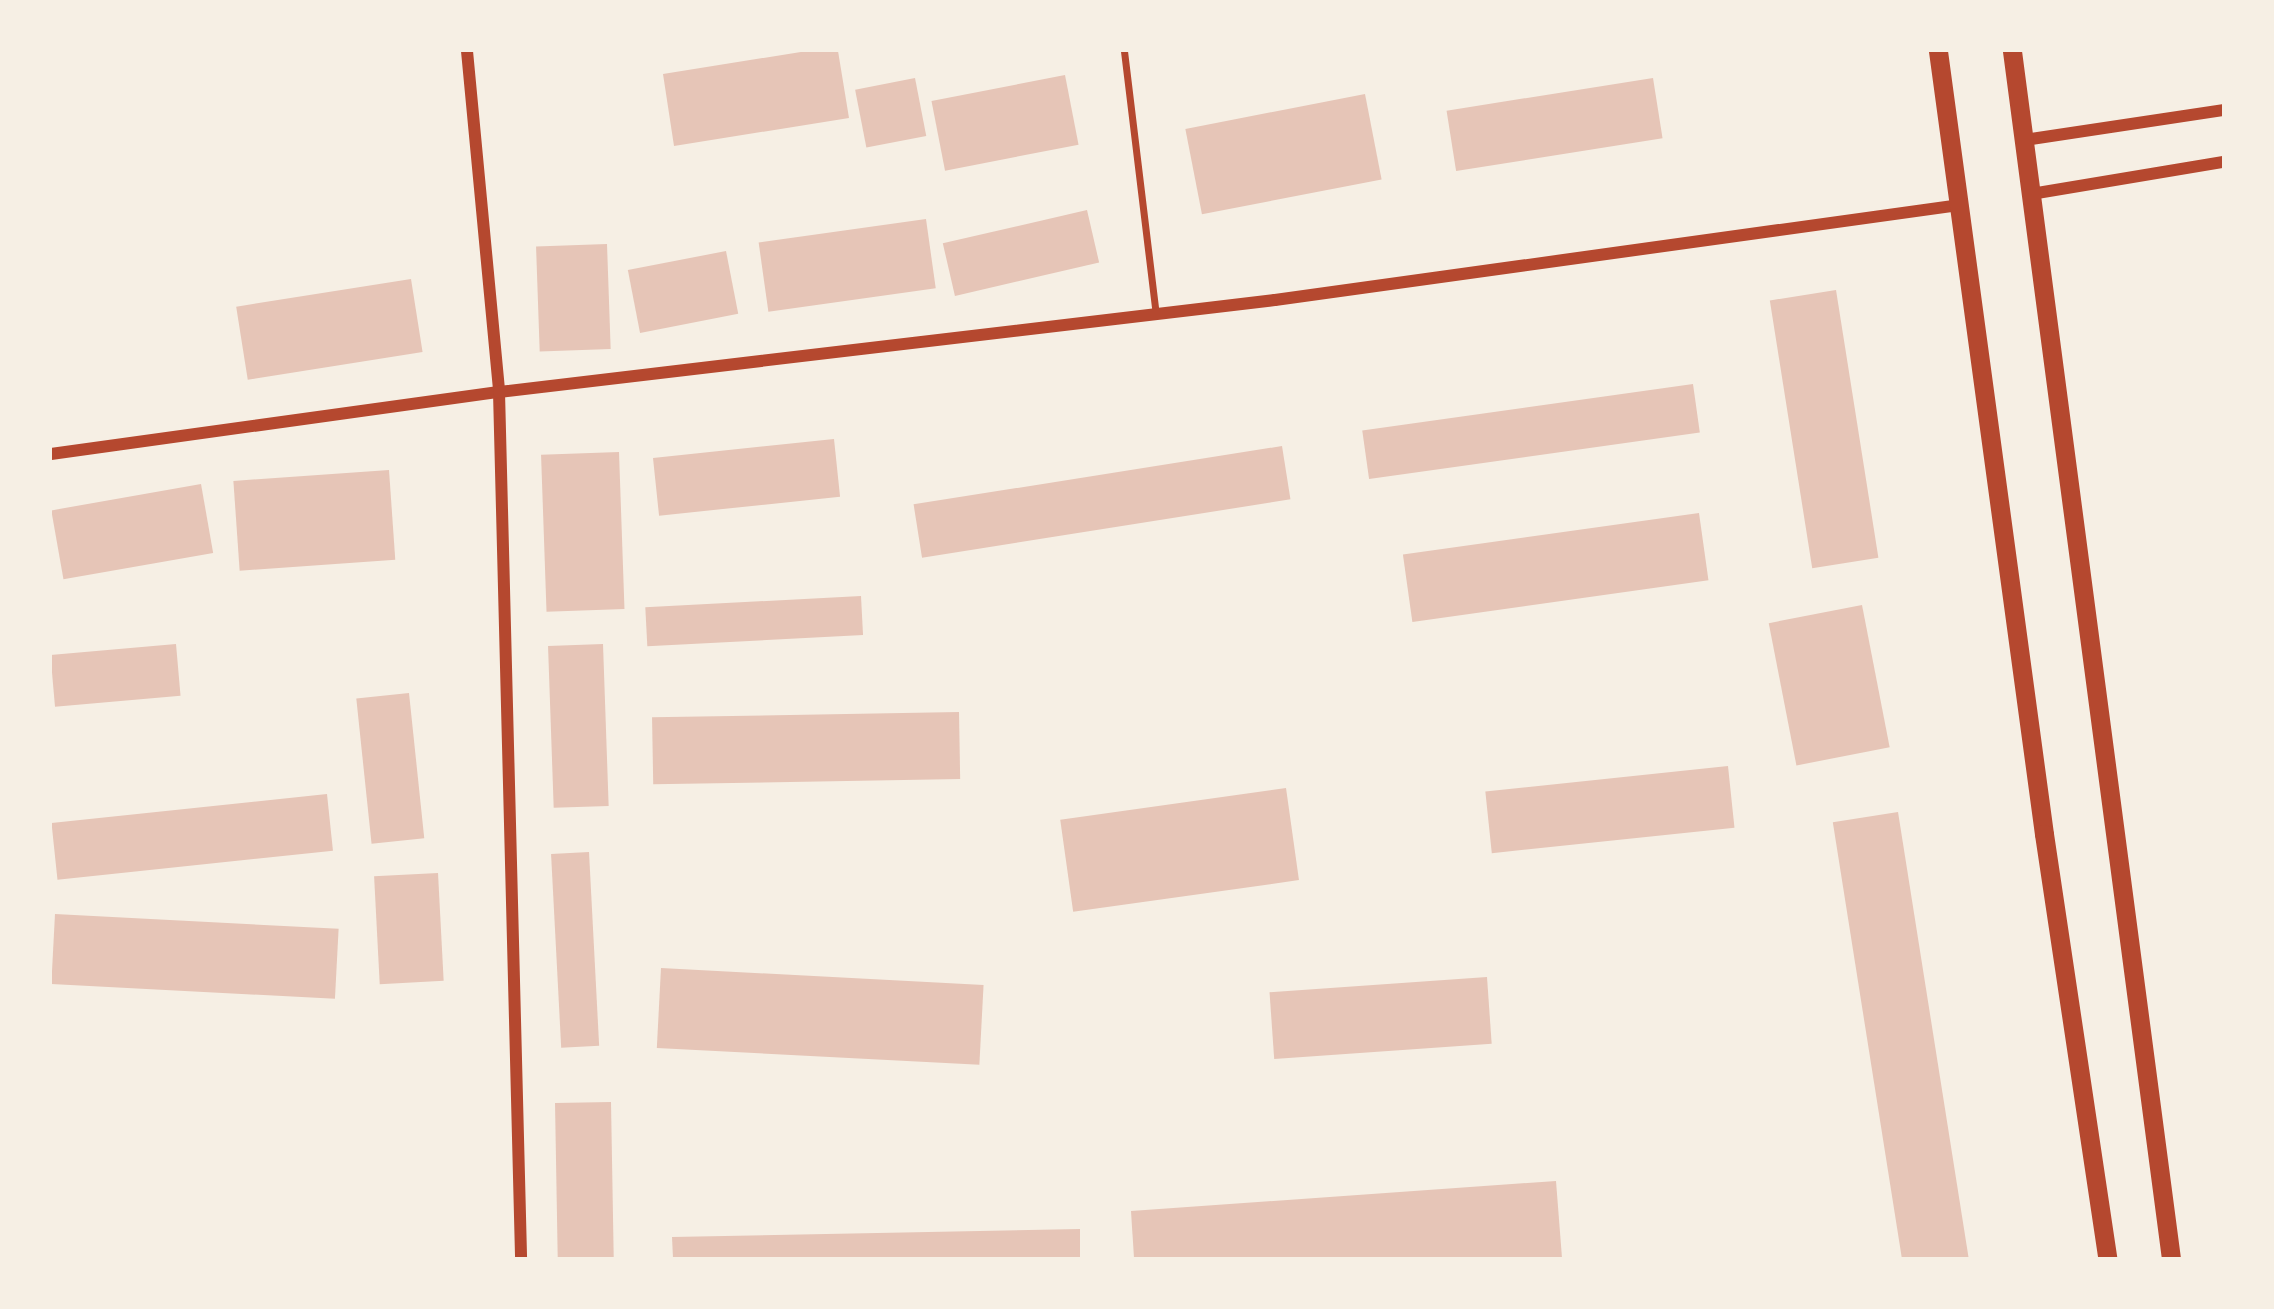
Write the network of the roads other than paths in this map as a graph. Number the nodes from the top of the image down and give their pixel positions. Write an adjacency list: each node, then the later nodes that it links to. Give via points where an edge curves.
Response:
1 (467, 51): 11 (street)
2 (1124, 51): 10 (street)
3 (1938, 51): 9 (highway)
4 (2012, 51): 6 (highway)
5 (2223, 110): 6 (street)
6 (2025, 140): 8 (highway)
7 (2223, 162): 8 (street)
8 (2031, 194): 15 (highway)
9 (1960, 205): 10 (street); 14 (highway, via 2042,820)
10 (1156, 313): 11 (street)
11 (499, 392): 12 (street); 13 (street)
12 (51, 454)
13 (521, 1258)
14 (2107, 1258)
15 (2171, 1258)

